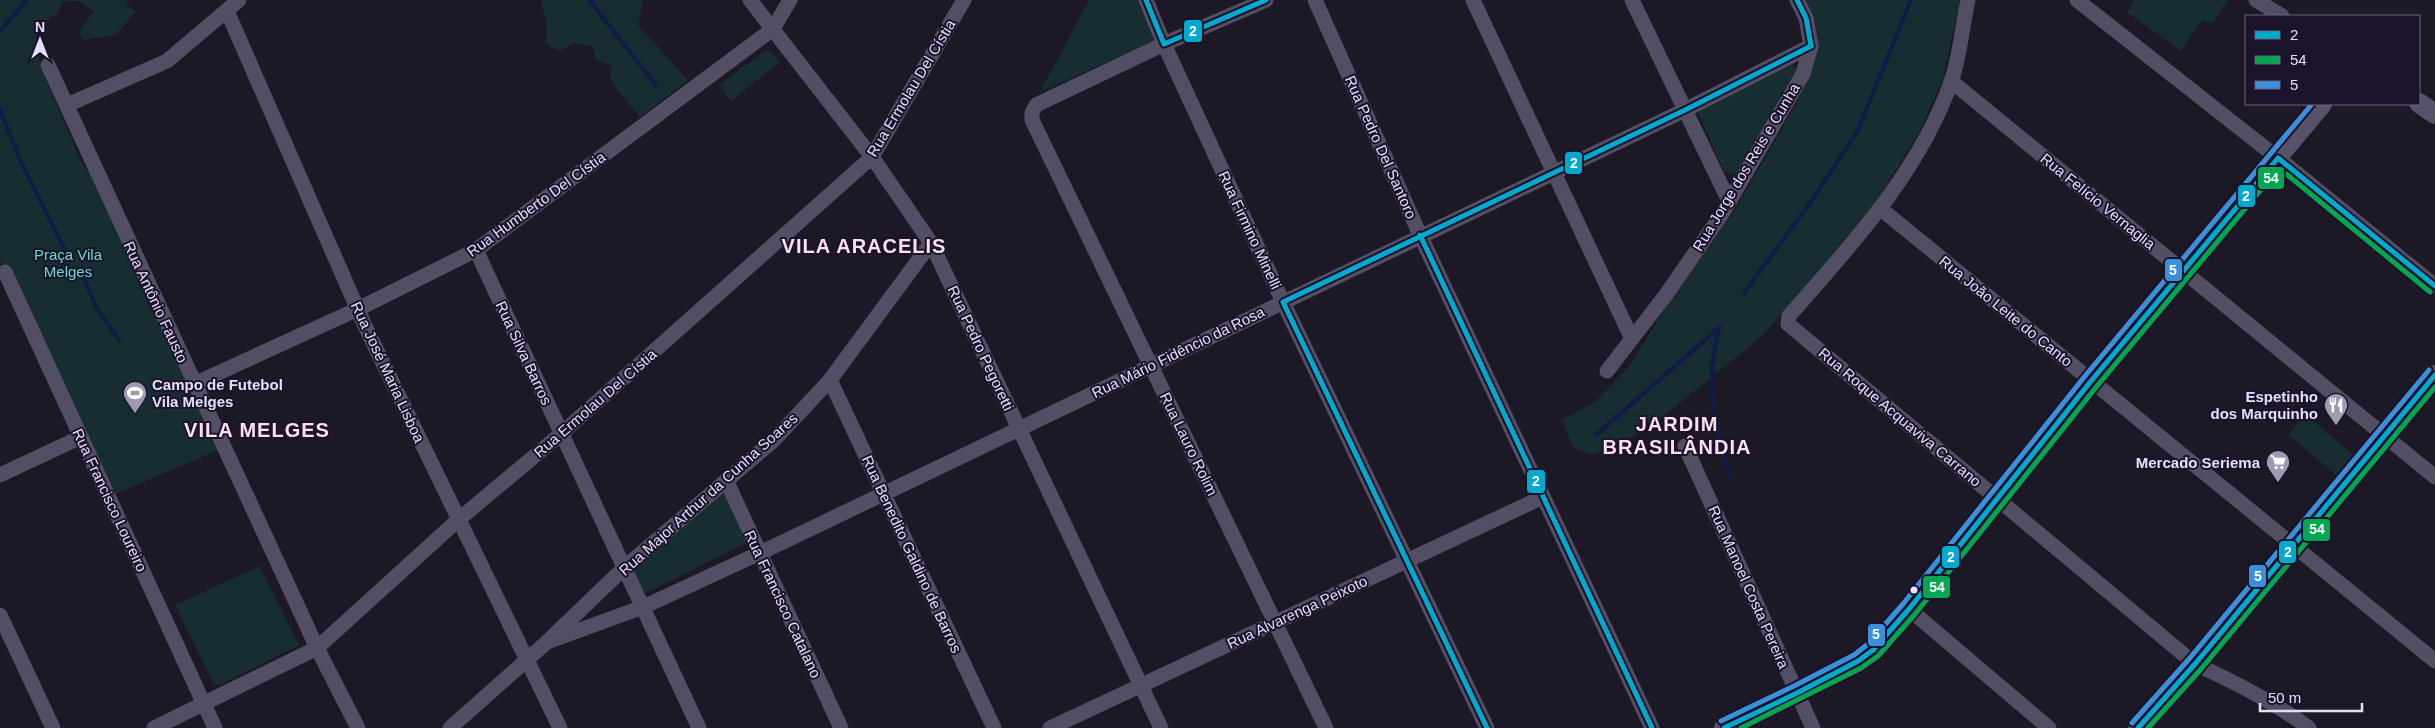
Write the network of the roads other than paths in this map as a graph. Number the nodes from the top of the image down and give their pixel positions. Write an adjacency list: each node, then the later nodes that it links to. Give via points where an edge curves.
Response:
1 (239, 0): 14 (street)
2 (750, 0): 16 (street, Rua Pedro Pegoretti)
3 (790, 0): 16 (street, Rua Humberto Del Cístia)
4 (964, 0): 26 (street, Rua Ermolau Del Cístia)
5 (1146, 0): 17 (street, Rua Firmino Minelli)
6 (1266, 0): 17 (street)
7 (1315, 0): 31 (street, Rua Pedro Del Santoro)
8 (1473, 0): 28 (street)
9 (1632, 0): 24 (street)
10 (1797, 0): 18 (street, Rua Jorge dos Reis e Cunha, via 1806,18)
11 (1968, 0): 20 (street)
12 (2077, 0): 27 (street)
13 (2256, 0): 15 (street)
14 (227, 11): 21 (street, via 167,61); 38 (street, Rua José Maria Lisboa)
15 (2280, 15)
16 (772, 29): 26 (street, Rua Pedro Pegoretti); 33 (street, Rua Humberto Del Cístia)
17 (1164, 44): 37 (street, Rua Firmino Minelli); 40 (street, Rua Lauro Rolim, via 1036,105 1032,120)
18 (1812, 46): 24 (street, Rua Mário Fidêncio da Rosa); 29 (street, Rua Jorge dos Reis e Cunha, via 1803,74)
19 (48, 65): 21 (street, Rua Antônio Fausto)
20 (1951, 81): 30 (street, via 1926,139); 34 (street, Rua Felício Vernaglia)
21 (67, 105): 45 (street, Rua Antônio Fausto)
22 (2321, 105): 27 (street)
23 (2420, 105): 25 (street)
24 (1685, 110): 28 (street, Rua Mário Fidêncio da Rosa); 29 (street)
25 (2435, 114)
26 (872, 157): 32 (street, Rua Pedro Pegoretti); 47 (street, Rua Ermolau Del Cístia)
27 (2278, 158): 34 (street); 36 (street)
28 (1553, 171): 31 (street, Rua Mário Fidêncio da Rosa); 39 (street)
29 (1729, 201): 39 (street, Rua Jorge dos Reis e Cunha, via 1665,296)
30 (1881, 209): 44 (street, Rua João Leite do Canto); 56 (street, Rua Roque Acquaviva Carrano, via 1789,316 1788,324)
31 (1420, 235): 37 (street, Rua Mário Fidêncio da Rosa); 55 (street, Rua Pedro Del Santoro)
32 (931, 243): 43 (street, Rua Major Arthur da Cunha Soares); 46 (street, Rua Pedro Pegoretti)
33 (476, 250): 38 (street, Rua Humberto Del Cístia); 47 (street, Rua Silva Barros)
34 (2184, 271): 44 (street); 48 (street, Rua Felício Vernaglia)
35 (2, 277): 49 (street, Rua Francisco Loureiro)
36 (2435, 286)
37 (1283, 302): 40 (street, Rua Mário Fidêncio da Rosa); 60 (street, Rua Firmino Minelli)
38 (358, 309): 45 (street, Rua Humberto Del Cístia); 57 (street, Rua José Maria Lisboa)
39 (1631, 337): 41 (street, Rua Jorge dos Reis e Cunha)
40 (1151, 366): 46 (street, Rua Mário Fidêncio da Rosa); 65 (street, Rua Lauro Rolim)
41 (1607, 371)
42 (2435, 375): 48 (street)
43 (830, 380): 53 (street, Rua Major Arthur da Cunha Soares, via 775,439); 54 (street, Rua Benedito Galdino de Barros)
44 (2092, 381): 56 (street); 58 (street, Rua João Leite do Canto)
45 (194, 384): 67 (street, Rua Antônio Fausto)
46 (1019, 429): 54 (street, Rua Mário Fidêncio da Rosa); 71 (street, Rua Pedro Pegoretti)
47 (562, 433): 57 (street, Rua Ermolau Del Cístia); 61 (street, Rua Silva Barros)
48 (2385, 435): 52 (street, Rua Felício Vernaglia); 58 (street)
49 (81, 437): 51 (street); 73 (street, Rua Francisco Loureiro)
50 (1685, 446): 72 (street, Rua Manoel Costa Pereira)
51 (0, 475)
52 (2435, 476)
53 (726, 480): 59 (street, Rua Francisco Catalano); 61 (street, Rua Major Arthur da Cunha Soares)
54 (883, 493): 59 (street, Rua Mário Fidêncio da Rosa); 82 (street, Rua Benedito Galdino de Barros)
55 (1543, 497): 60 (street, Rua Alvarenga Peixoto); 87 (street, Rua Pedro Del Santoro)
56 (1998, 499): 63 (street); 70 (street, Rua Roque Acquaviva Carrano)
57 (458, 520): 67 (street, Rua Ermolau Del Cístia); 68 (street, Rua José Maria Lisboa)
58 (2293, 546): 69 (street, Rua João Leite do Canto); 70 (street)
59 (760, 553): 62 (street, Rua Major Arthur da Cunha Soares); 81 (street, Rua Francisco Catalano)
60 (1408, 560): 65 (street, Rua Alvarenga Peixoto); 86 (street, Rua Firmino Minelli)
61 (625, 567): 62 (street, Rua Silva Barros); 66 (street, Rua Major Arthur da Cunha Soares)
62 (643, 607): 66 (street, Rua Major Arthur da Cunha Soares); 80 (street, Rua Silva Barros)
63 (1909, 609): 72 (street, via 1873,650); 90 (street)
64 (0, 614): 74 (street)
65 (1276, 622): 71 (street, Rua Alvarenga Peixoto); 85 (street, Rua Lauro Rolim)
66 (547, 642): 68 (street, Rua Major Arthur da Cunha Soares)
67 (317, 648): 73 (street, Rua Ermolau Del Cístia); 77 (street, Rua Antônio Fausto)
68 (527, 659): 78 (street, Rua Major Arthur da Cunha Soares); 79 (street, Rua José Maria Lisboa)
69 (2435, 661)
70 (2195, 664): 91 (street); 92 (street, Rua Roque Acquaviva Carrano, via 2245,688)
71 (1141, 686): 83 (street, Rua Alvarenga Peixoto); 84 (street, Rua Pedro Pegoretti)
72 (1797, 693): 88 (street); 89 (street, Rua Manoel Costa Pereira)
73 (204, 705): 75 (street, Rua Ermolau Del Cístia); 76 (street, Rua Francisco Loureiro)
74 (53, 728)
75 (154, 728)
76 (215, 728)
77 (358, 728)
78 (450, 728)
79 (560, 728)
80 (699, 728)
81 (841, 728)
82 (994, 728)
83 (1050, 728)
84 (1161, 728)
85 (1326, 728)
86 (1486, 728)
87 (1652, 728)
88 (1724, 728)
89 (1813, 728)
90 (2049, 728)
91 (2138, 728)
92 (2309, 728)

